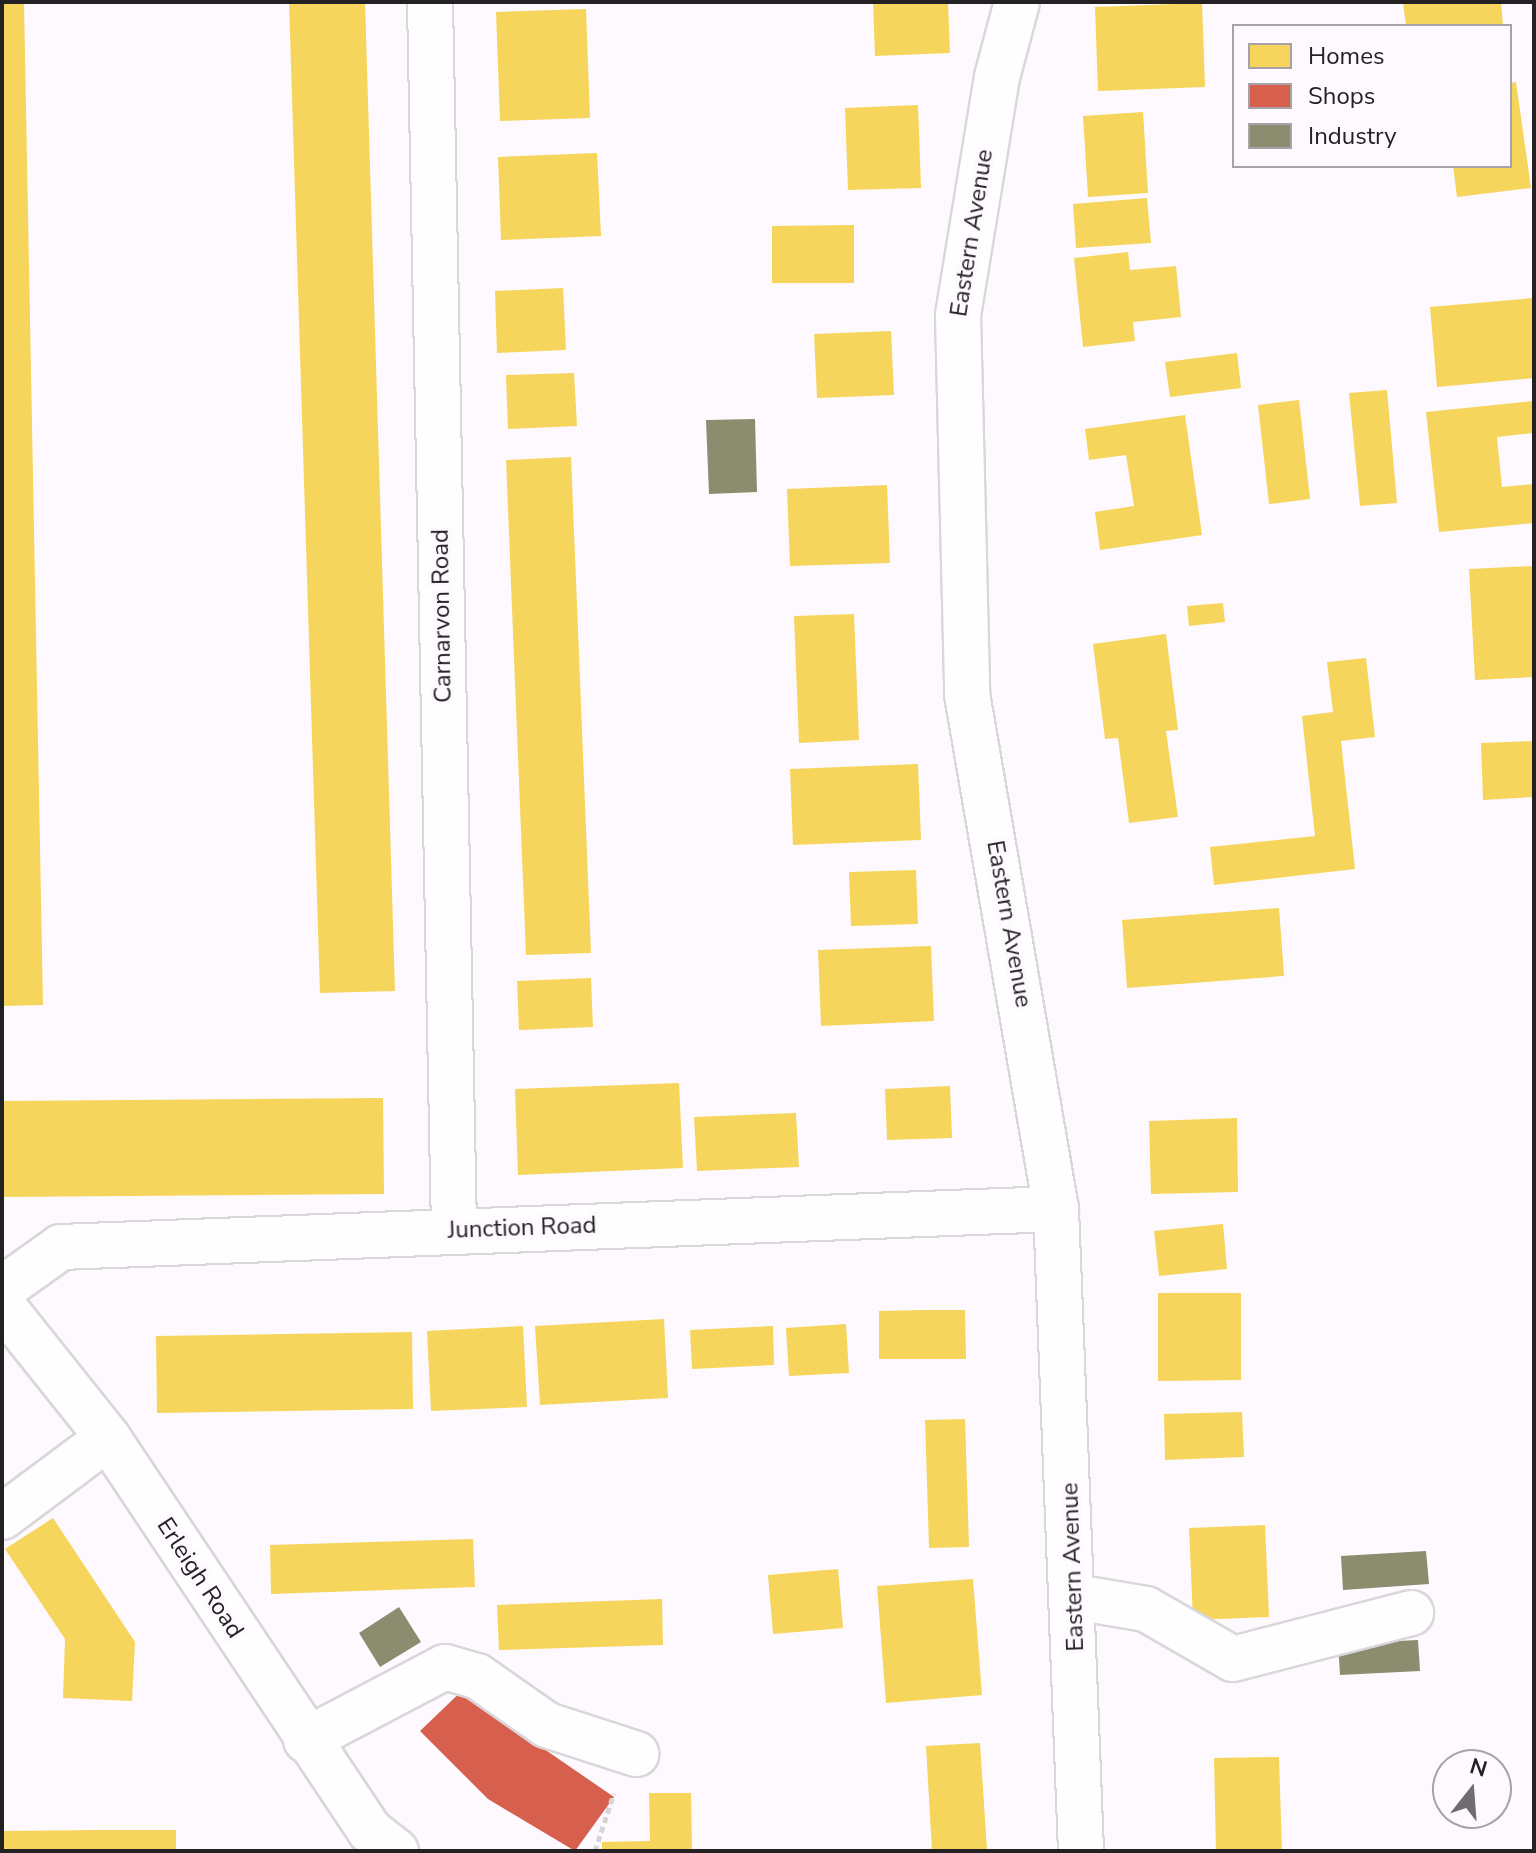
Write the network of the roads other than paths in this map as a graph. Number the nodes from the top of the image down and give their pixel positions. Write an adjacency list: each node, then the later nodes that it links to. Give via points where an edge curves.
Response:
1 (430, 2): 4 (street, Carnarvon Road)
2 (1017, 2): 3 (street, Eastern Avenue, via 997,77 958,315 967,694)
3 (1056, 1209): 4 (street, Junction Road); 9 (street, Eastern Avenue)
4 (454, 1231): 5 (street, Junction Road, via 61,1247)
5 (2, 1289)
6 (2, 1305): 7 (street, Erleigh Road)
7 (108, 1438): 8 (street); 11 (street, Erleigh Road)
8 (2, 1517)
9 (1075, 1597): 10 (street, via 1146,1609 1233,1659); 14 (street, Eastern Avenue)
10 (1411, 1613)
11 (306, 1740): 12 (street, via 445,1667 477,1676 547,1725); 13 (street, Erleigh Road)
12 (636, 1754)
13 (375, 1844)
14 (1081, 1851)

